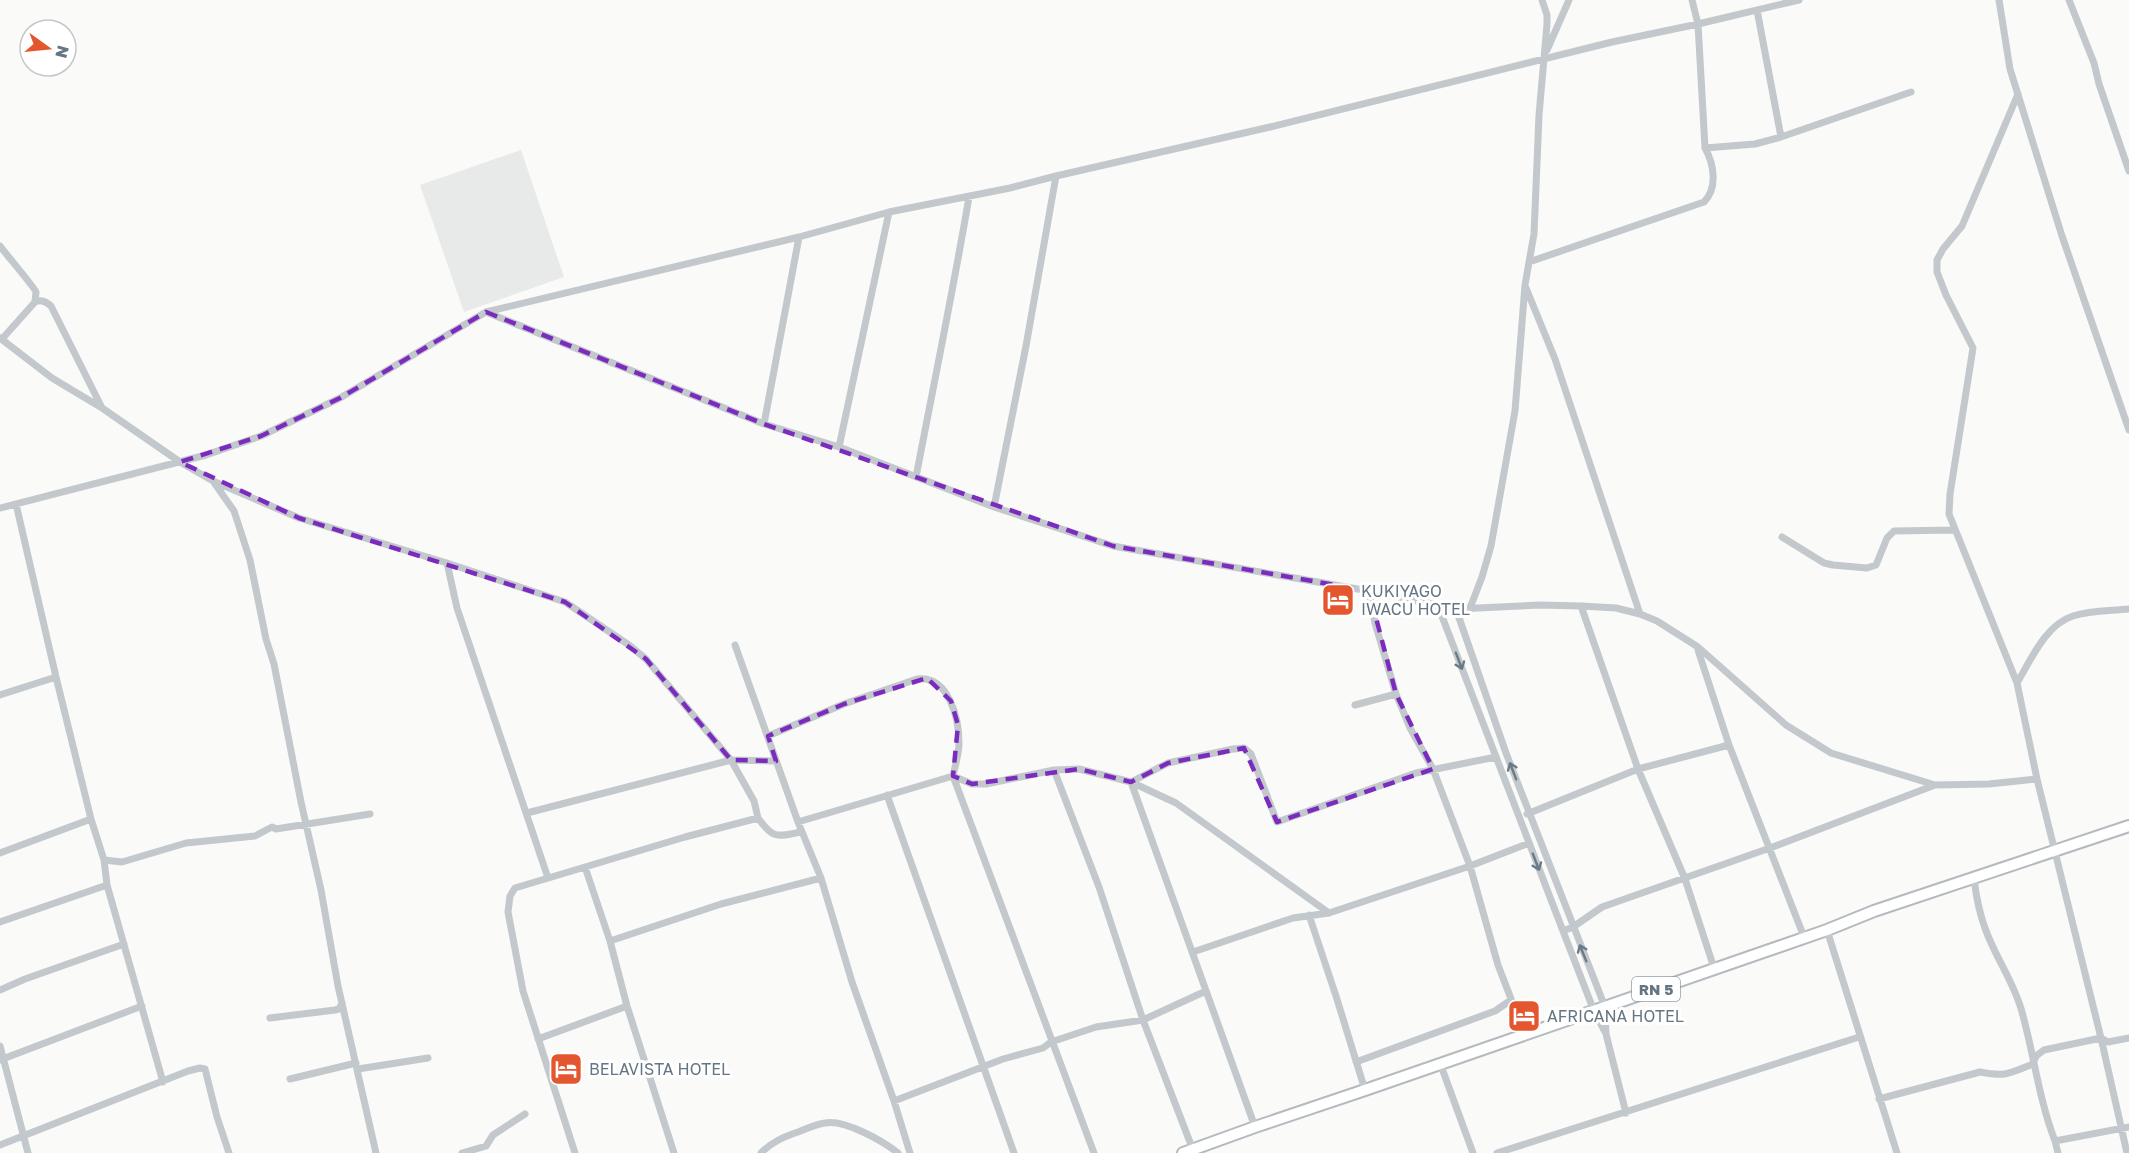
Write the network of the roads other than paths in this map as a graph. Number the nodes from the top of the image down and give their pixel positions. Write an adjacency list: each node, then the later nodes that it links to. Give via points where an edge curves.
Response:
1 (1542, 0): 9 (street, via 1547,15)
2 (1569, 0): 9 (street)
3 (1692, 0): 8 (street)
4 (1999, 0): 11 (street)
5 (2069, 0): 14 (street)
6 (1795, 1): 7 (street)
7 (1757, 10): 8 (street); 12 (street)
8 (1698, 24): 9 (street); 13 (street)
9 (1545, 57): 15 (street, via 1270,128); 20 (street, via 1534,234)
10 (1911, 92): 12 (street)
11 (2018, 94): 27 (street); 35 (street, via 1962,226 1937,260 1946,295 1973,348 1950,494 1949,514)
12 (1780, 137): 13 (street, via 1755,144)
13 (1705, 148): 20 (street, via 1711,159 1713,186 1704,202)
14 (2129, 171)
15 (1056, 176): 16 (street); 33 (street)
16 (969, 197): 17 (street); 30 (street)
17 (889, 212): 18 (street); 28 (street)
18 (799, 237): 23 (street); 26 (street)
19 (0, 246): 22 (street, via 33,286)
20 (1528, 262): 21 (street)
21 (1525, 285): 41 (street, via 1515,411 1505,474 1491,546); 44 (street, via 1552,350)
22 (35, 302): 24 (street); 25 (street, via 51,306)
23 (486, 312): 26 (street); 29 (street, via 340,398 261,436)
24 (1, 338): 25 (street, via 52,378)
25 (102, 408): 29 (street)
26 (764, 424): 28 (street)
27 (2129, 430)
28 (839, 447): 30 (street)
29 (180, 462): 31 (street); 32 (street)
30 (916, 477): 33 (street)
31 (213, 480): 37 (street, via 299,518); 72 (street, via 234,511 250,560)
32 (16, 504): 34 (street); 47 (street)
33 (994, 507): 38 (street, via 1113,546)
34 (0, 508)
35 (1954, 530): 36 (street, via 1894,531 1876,565 1870,568 1824,563); 48 (street)
36 (1782, 537)
37 (447, 563): 55 (street, via 565,602 629,645 646,658); 66 (street, via 458,608)
38 (1369, 591): 39 (street); 49 (street)
39 (1438, 606): 42 (street); 54 (street, one-way to 54)
40 (1581, 606): 41 (street); 44 (street); 58 (street)
41 (1470, 608): 42 (street)
42 (1456, 609): 67 (street, one-way to 42)
43 (2129, 609): 48 (street, via 2071,616 2060,622 2047,634)
44 (1640, 614): 46 (street)
45 (735, 645): 52 (street)
46 (1698, 647): 53 (street); 63 (street, via 1786,725 1831,753)
47 (56, 677): 50 (street); 70 (street)
48 (2017, 683): 61 (street)
49 (1396, 694): 51 (street); 57 (street)
50 (0, 695)
51 (1355, 705)
52 (768, 736): 56 (street); 60 (street, via 844,704 927,678 938,684 951,701 958,725 959,746)
53 (1729, 745): 58 (street); 76 (street)
54 (1496, 757): 57 (street); 69 (street)
55 (731, 760): 56 (street); 66 (street); 68 (street, via 754,801)
56 (776, 761): 71 (street)
57 (1433, 769): 62 (street, via 1276,822 1251,754 1244,748 1168,764); 80 (street)
58 (1638, 769): 67 (street); 84 (street)
59 (1054, 770): 60 (street, via 986,784 972,784); 62 (street, via 1079,769); 106 (street, via 1099,887)
60 (953, 776): 64 (street); 112 (street)
61 (2037, 779): 63 (street); 77 (street)
62 (1131, 782): 87 (street, via 1176,803); 96 (street)
63 (1935, 785): 76 (street)
64 (887, 795): 71 (street); 120 (street)
65 (370, 813): 72 (street)
66 (527, 813): 82 (street)
67 (1529, 813): 69 (street); 90 (street)
68 (758, 818): 74 (street, via 767,831 779,836); 81 (street)
69 (1520, 818): 75 (street)
70 (91, 819): 78 (street); 79 (street)
71 (798, 822): 74 (street)
72 (306, 824): 79 (street, via 272,827 255,836 186,843 122,862); 101 (street)
73 (2129, 826): 77 (main road, RN 5 / RN 5)
74 (801, 832): 83 (street)
75 (1529, 843): 80 (street); 92 (street, one-way to 92)
76 (1770, 849): 84 (street); 93 (street)
77 (2056, 851): 85 (main road, RN 5 / RN 5); 109 (street)
78 (0, 853)
79 (104, 860): 86 (street)
80 (1470, 866): 87 (street); 100 (street)
81 (585, 867): 82 (street); 94 (street)
82 (548, 878): 111 (street, via 515,888 508,912 523,992)
83 (821, 878): 94 (street, via 721,904); 125 (street)
84 (1685, 879): 90 (street, via 1602,907); 97 (street)
85 (1974, 879): 91 (main road, RN 5 / RN 5); 118 (street, via 1984,926 2022,1011)
86 (107, 885): 89 (street); 95 (street)
87 (1329, 913): 88 (street)
88 (1309, 915): 96 (street); 116 (street)
89 (0, 922)
90 (1573, 927): 92 (street); 104 (street, one-way to 90)
91 (1827, 930): 93 (main road, RN 5 / RN 5); 108 (street)
92 (1563, 931): 104 (street)
93 (1804, 937): 97 (main road, RN 5 / RN 5)
94 (610, 941): 103 (street)
95 (124, 944): 98 (street); 102 (street)
96 (1193, 952): 99 (street)
97 (1714, 968): 104 (main road, RN 5 / RN 5)
98 (0, 990)
99 (1206, 991): 106 (street); 128 (street)
100 (1511, 1000): 107 (street); 116 (street, via 1496,1011)
101 (342, 1003): 105 (street, via 335,1010); 119 (street)
102 (142, 1006): 115 (street); 122 (street)
103 (627, 1006): 111 (street); 139 (street)
104 (1600, 1010): 107 (main road, RN 5 / RN 5); 126 (street)
105 (270, 1018)
106 (1143, 1020): 112 (street, via 1096,1027); 133 (street)
107 (1526, 1035): 117 (main road, RN 5 / RN 5)
108 (1859, 1037): 124 (street); 126 (street)
109 (2101, 1038): 110 (street, via 2108,1042); 118 (street, via 2044,1050); 129 (street)
110 (2129, 1038)
111 (538, 1039): 138 (street)
112 (1050, 1042): 120 (street, via 1043,1048); 144 (street)
113 (0, 1046): 115 (street)
114 (428, 1058): 119 (street)
115 (2, 1059): 130 (street)
116 (1356, 1062): 123 (street)
117 (1440, 1063): 123 (main road, RN 5 / RN 5); 145 (street)
118 (2033, 1064): 124 (street, via 2001,1076 1980,1072); 131 (street)
119 (357, 1066): 121 (street); 136 (street)
120 (984, 1066): 125 (street); 143 (street)
121 (290, 1079)
122 (163, 1082): 130 (street); 135 (street, via 188,1071 205,1069)
123 (1365, 1090): 128 (main road, RN 5 / RN 5)
124 (1879, 1099): 147 (street)
125 (894, 1101): 142 (street)
126 (1626, 1113): 146 (street)
127 (525, 1114): 137 (street, via 486,1146)
128 (1255, 1126): 133 (main road, RN 5 / RN 5)
129 (2125, 1127): 131 (street); 149 (street)
130 (25, 1136): 132 (street); 134 (street)
131 (2055, 1141): 148 (street)
132 (0, 1145)
133 (1188, 1151)
134 (28, 1153)
135 (229, 1153)
136 (376, 1153)
137 (462, 1153)
138 (575, 1153)
139 (674, 1153)
140 (761, 1153): 141 (street, via 783,1137 826,1122 863,1132)
141 (898, 1153)
142 (910, 1153)
143 (1014, 1153)
144 (1094, 1153)
145 (1473, 1153)
146 (1497, 1153)
147 (1897, 1153)
148 (2058, 1153)
149 (2127, 1153)

